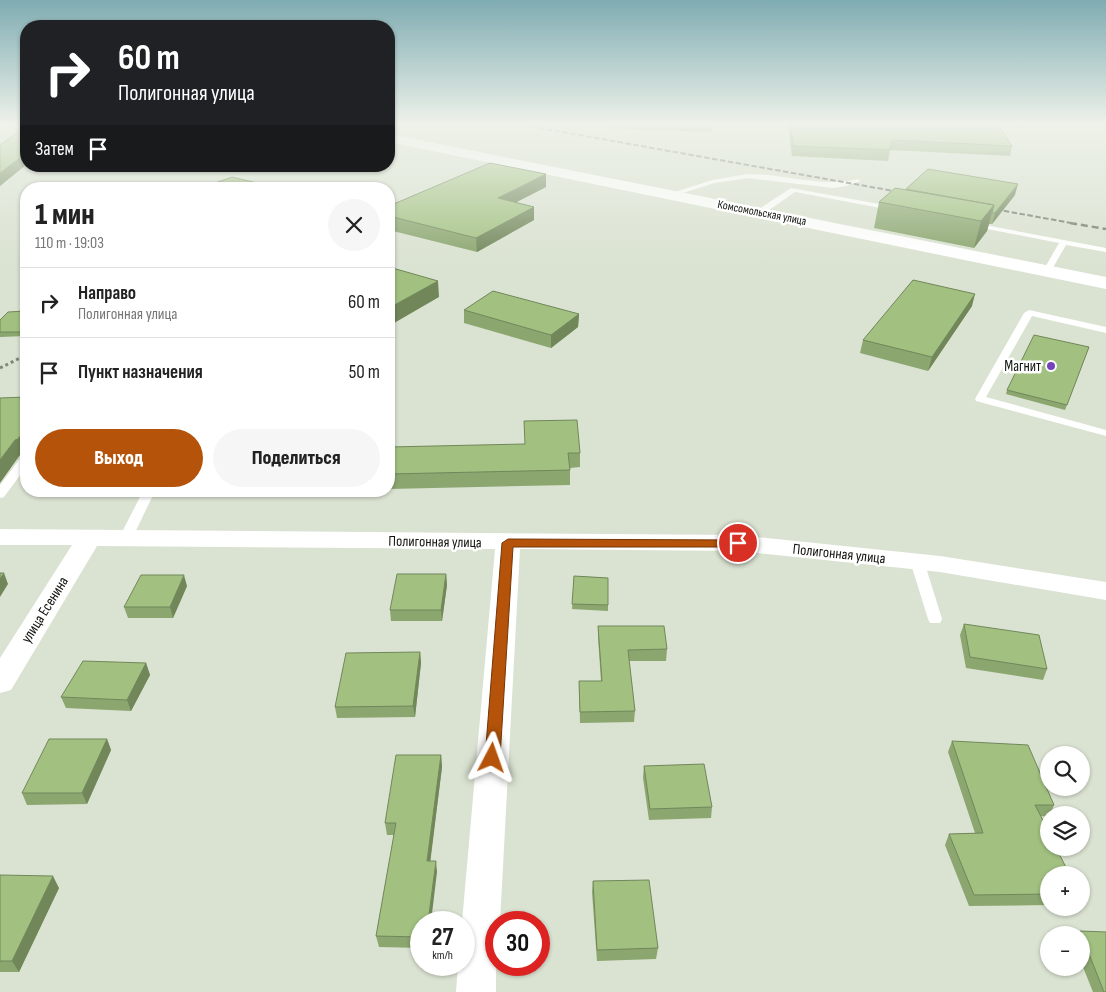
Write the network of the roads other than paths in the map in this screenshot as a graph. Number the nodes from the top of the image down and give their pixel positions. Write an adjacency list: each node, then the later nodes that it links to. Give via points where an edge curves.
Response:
1 (553, 171): 3 (street, Комсомольская улица)
2 (858, 180): 3 (lane, via 836,187 759,176 712,181)
3 (670, 195): 5 (street, Комсомольская улица)
4 (900, 210): 5 (lane, via 794,190)
5 (759, 213): 9 (street, Комсомольская улица)
6 (968, 224): 7 (lane)
7 (1064, 242): 8 (lane); 9 (lane)
8 (1106, 250)
9 (1047, 271): 10 (street, Комсомольская улица)
10 (1106, 283)
11 (1106, 330): 12 (lane, via 1029,313 980,399)
12 (1106, 433)
13 (20, 467): 14 (lane)
14 (0, 494)
15 (146, 497): 18 (lane)
16 (0, 537): 17 (street, Полигонная улица)
17 (89, 538): 18 (street, Полигонная улица); 23 (street, улица Есенина)
18 (126, 538): 19 (street, Полигонная улица)
19 (508, 543): 20 (street, Полигонная улица, via 738,543); 24 (street)
20 (917, 561): 21 (street, Полигонная улица); 22 (lane)
21 (1106, 591)
22 (935, 619)
23 (0, 682)
24 (476, 992)

